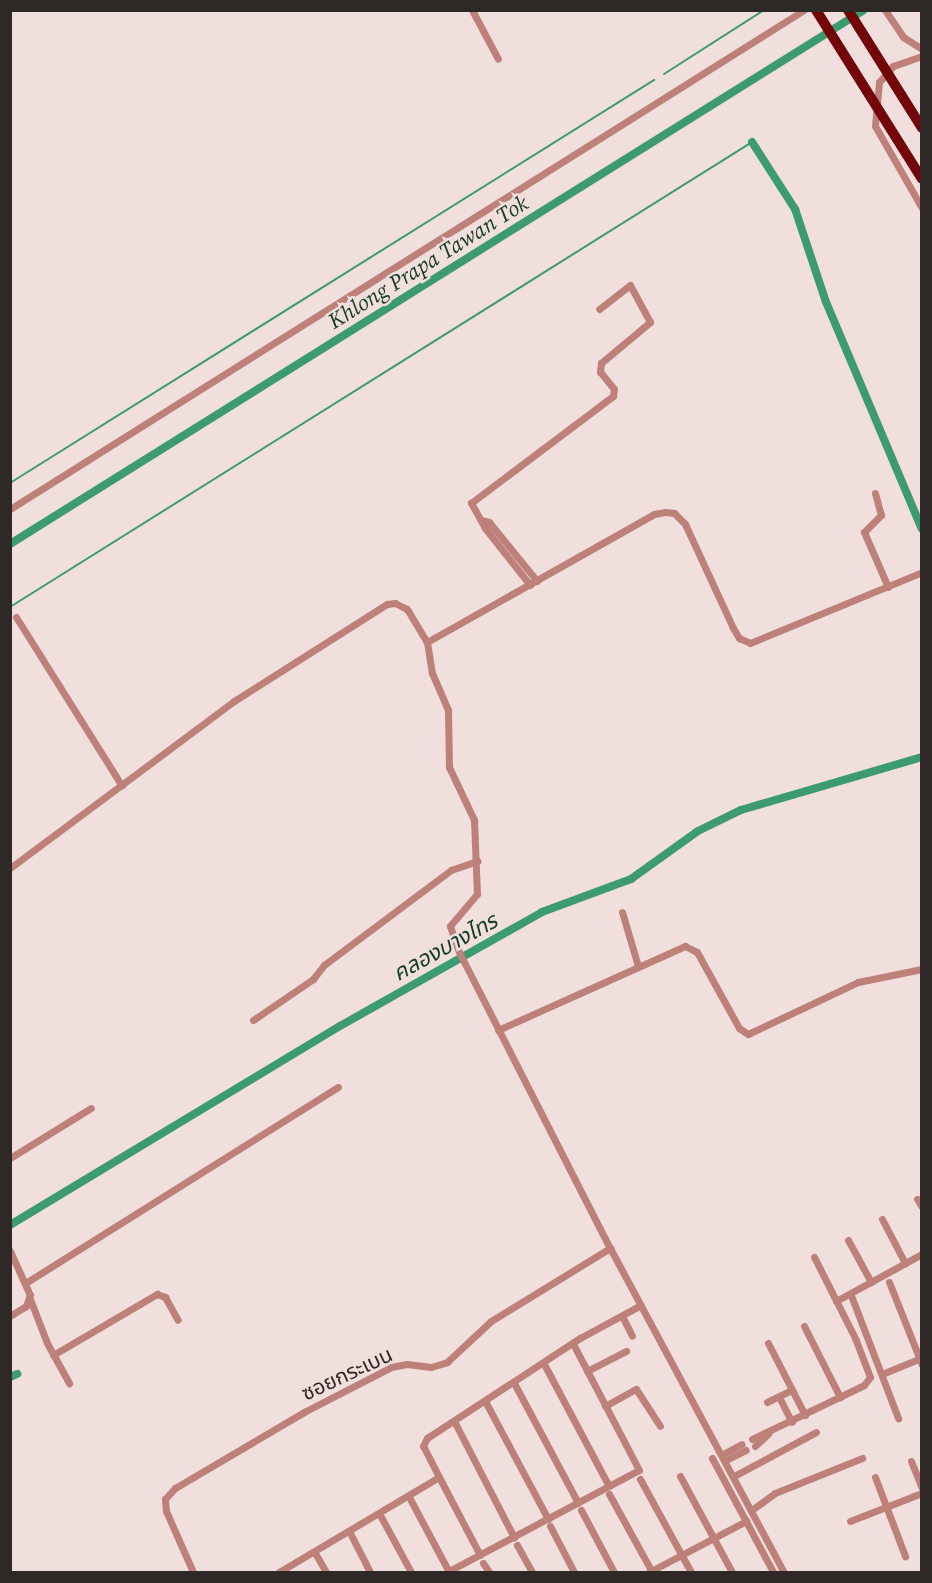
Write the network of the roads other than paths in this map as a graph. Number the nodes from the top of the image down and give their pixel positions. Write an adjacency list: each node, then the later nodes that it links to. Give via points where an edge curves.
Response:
1 (472, 10): 8 (street)
2 (816, 10): 10 (highway, bridge)
3 (848, 10): 9 (highway, bridge)
4 (885, 10): 6 (street, via 903,37)
5 (800, 12): 14 (street)
6 (920, 48)
7 (921, 56): 11 (street, via 893,66 879,81 875,126)
8 (498, 59)
9 (921, 128)
10 (921, 179)
11 (921, 208)
12 (599, 309): 16 (street, via 630,285 650,322 601,363 600,372 615,393 472,501 482,520 489,522)
13 (875, 493): 17 (street, via 881,515 864,532)
14 (10, 509)
15 (921, 572): 17 (street)
16 (534, 583): 17 (street, via 654,514 665,512 674,513 685,524 733,628 739,638 750,643); 19 (street)
17 (888, 587)
18 (16, 617): 20 (street)
19 (427, 642): 20 (street, via 406,609 395,603 387,604 234,700); 21 (street, via 432,673 448,710 449,767 474,820)
20 (122, 786): 22 (street)
21 (477, 861): 26 (street, via 451,870 324,965 314,979); 27 (street, via 474,901 456,915 450,926 466,969)
22 (10, 868)
23 (622, 912): 24 (street)
24 (638, 966): 25 (street, via 684,946 693,948 739,1028 748,1034 858,982); 27 (street)
25 (921, 969)
26 (253, 1020)
27 (498, 1030): 35 (street)
28 (338, 1087): 40 (street)
29 (92, 1108): 30 (street)
30 (10, 1158)
31 (917, 1199): 32 (street)
32 (921, 1207)
33 (882, 1219): 39 (street)
34 (848, 1240): 41 (street)
35 (610, 1248): 46 (street); 105 (street, ซอยกระเบน, via 491,1321 447,1362 431,1367 391,1367 304,1412 175,1488 165,1499 166,1511)
36 (10, 1251): 40 (street)
37 (921, 1254): 39 (street)
38 (813, 1257): 45 (street)
39 (905, 1263): 41 (street)
40 (27, 1282): 44 (street)
41 (870, 1282): 45 (street)
42 (889, 1282): 56 (street)
43 (852, 1298): 59 (street)
44 (30, 1299): 47 (street); 55 (street)
45 (836, 1301): 64 (street, via 870,1377 864,1385)
46 (641, 1305): 48 (street); 76 (street)
47 (10, 1316)
48 (622, 1316): 51 (street); 53 (street)
49 (178, 1320): 55 (street, via 165,1298 157,1294)
50 (804, 1326): 64 (street)
51 (632, 1336)
52 (768, 1343): 62 (street)
53 (573, 1344): 57 (street); 58 (street)
54 (626, 1352): 58 (street)
55 (53, 1355): 60 (street)
56 (921, 1361): 59 (street)
57 (544, 1364): 61 (street); 86 (street)
58 (587, 1371): 67 (street)
59 (882, 1374): 69 (street)
60 (69, 1383)
61 (514, 1383): 65 (street); 89 (street)
62 (792, 1390): 63 (street); 68 (street)
63 (779, 1397): 66 (street); 71 (street)
64 (840, 1397): 68 (street)
65 (484, 1401): 70 (street); 95 (street)
66 (767, 1402)
67 (605, 1406): 72 (street, via 636,1389); 86 (street, via 639,1470)
68 (805, 1415): 71 (street)
69 (898, 1418)
70 (454, 1421): 83 (street, via 424,1441); 97 (street)
71 (792, 1422): 74 (street)
72 (660, 1426)
73 (816, 1432): 81 (street)
74 (753, 1442)
75 (744, 1447): 76 (street)
76 (724, 1457): 81 (street)
77 (712, 1458): 93 (street)
78 (862, 1458): 91 (street, via 785,1488)
79 (912, 1461): 85 (street)
80 (680, 1476): 98 (street)
81 (734, 1476): 91 (street)
82 (875, 1477): 90 (street)
83 (439, 1478): 88 (street); 101 (street)
84 (640, 1479): 102 (street)
85 (921, 1488)
86 (609, 1490): 89 (street); 115 (street)
87 (921, 1493): 90 (street)
88 (409, 1497): 92 (street); 110 (street)
89 (579, 1506): 95 (street); 114 (street)
90 (887, 1507): 94 (street); 103 (street)
91 (753, 1509): 119 (street)
92 (380, 1515): 96 (street); 109 (street)
93 (746, 1521): 98 (street); 118 (street)
94 (850, 1521)
95 (549, 1523): 97 (street); 113 (street)
96 (350, 1531): 100 (street); 108 (street)
97 (514, 1537): 101 (street)
98 (714, 1538): 102 (street); 117 (street)
99 (518, 1545): 112 (street)
100 (315, 1553): 106 (street); 107 (street)
101 (480, 1555): 110 (street)
102 (682, 1555): 115 (street); 116 (street)
103 (905, 1556)
104 (483, 1563): 111 (street)
105 (193, 1572)
106 (282, 1572)
107 (326, 1572)
108 (370, 1572)
109 (411, 1572)
110 (448, 1572)
111 (489, 1572)
112 (532, 1572)
113 (574, 1572)
114 (614, 1572)
115 (650, 1572)
116 (692, 1572)
117 (732, 1572)
118 (773, 1572)
119 (784, 1572)

